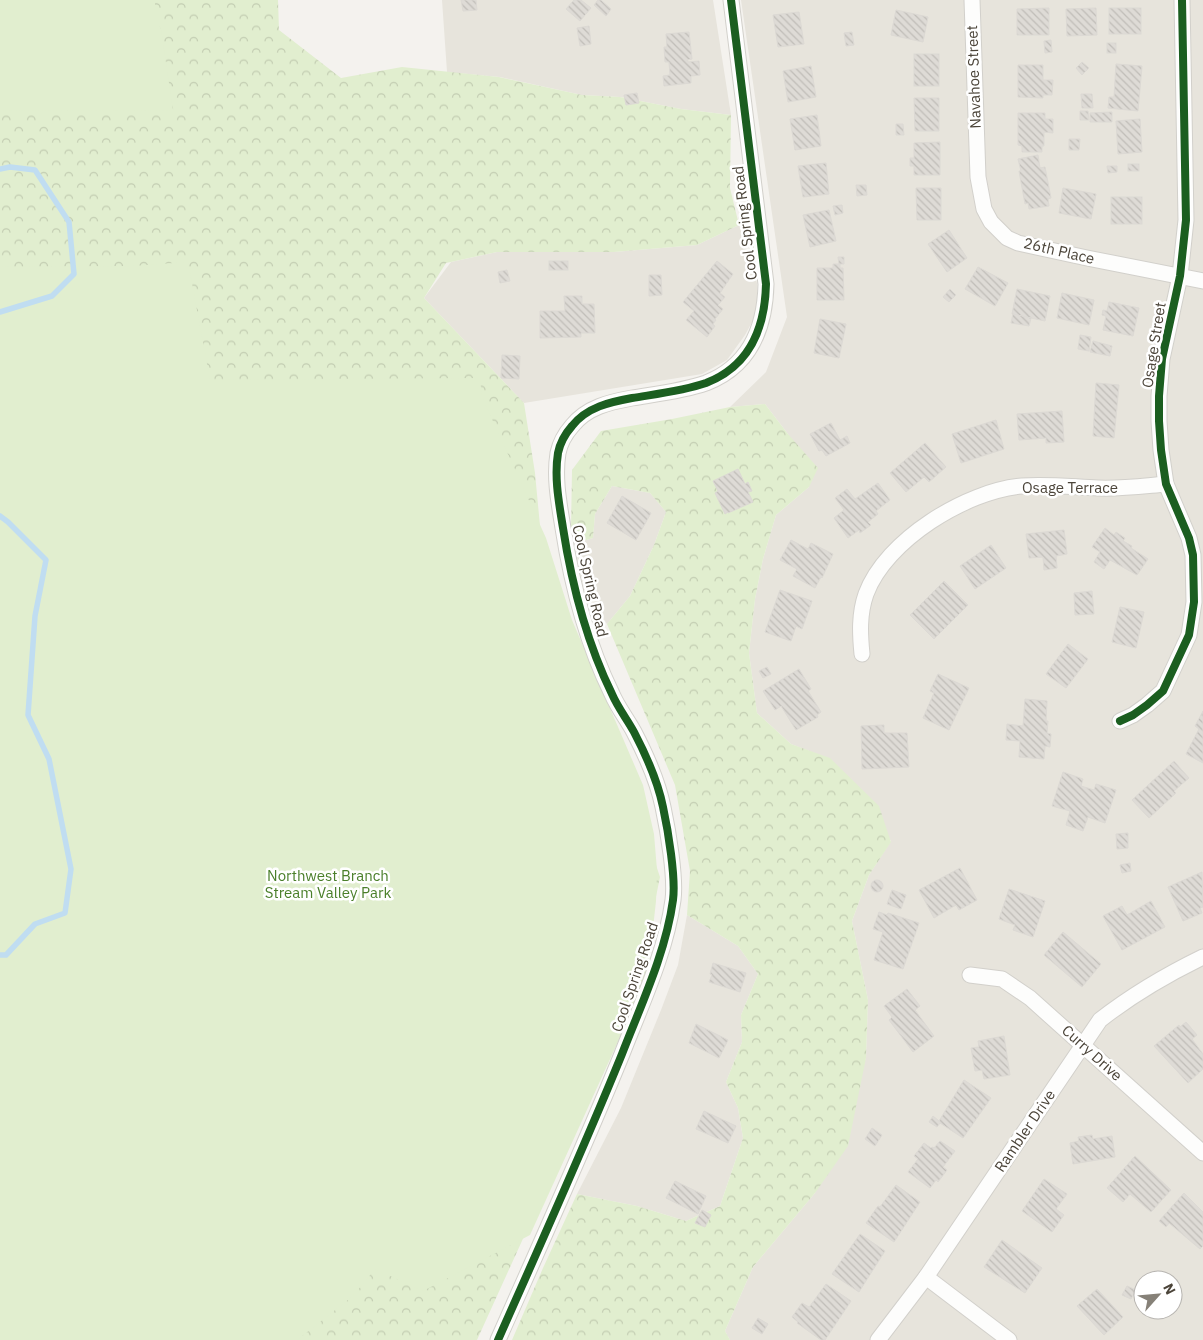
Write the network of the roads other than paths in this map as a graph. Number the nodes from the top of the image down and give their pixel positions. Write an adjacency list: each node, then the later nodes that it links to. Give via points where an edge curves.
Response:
1 (731, 0): 15 (street, Cool Spring Road, via 766,284 766,306 761,324 754,341 735,366 707,382 610,402 586,413 565,434 558,450 556,471 569,565 582,619 613,698 652,773 663,806 674,896 667,933 642,1005 594,1123)
2 (972, 0): 4 (street, Navahoe Street)
3 (1182, 0): 5 (street, Osage Street, via 1186,220)
4 (976, 154): 5 (street, 26th Place, via 984,209 991,222 1007,238 1018,243)
5 (1180, 276): 6 (street, 26th Place); 7 (street, Osage Street, via 1162,359 1159,396 1160,450)
6 (1203, 280)
7 (1166, 484): 8 (street, Osage Terrace, via 1115,488 1021,486 978,497 944,514 895,551 872,582 861,612); 9 (street, Osage Street, via 1189,538 1192,555 1194,602 1189,634 1163,690 1146,706)
8 (862, 654)
9 (1120, 721)
10 (1203, 957): 12 (street, Rambler Drive, via 1123,1002 1100,1020)
11 (970, 975): 12 (street, Curry Drive, via 1002,979 1030,998)
12 (1083, 1045): 13 (street, Curry Drive); 14 (street, Rambler Drive)
13 (1203, 1153)
14 (926, 1277): 16 (street, Rambler Drive); 17 (street)
15 (498, 1340)
16 (878, 1340)
17 (1010, 1340)

